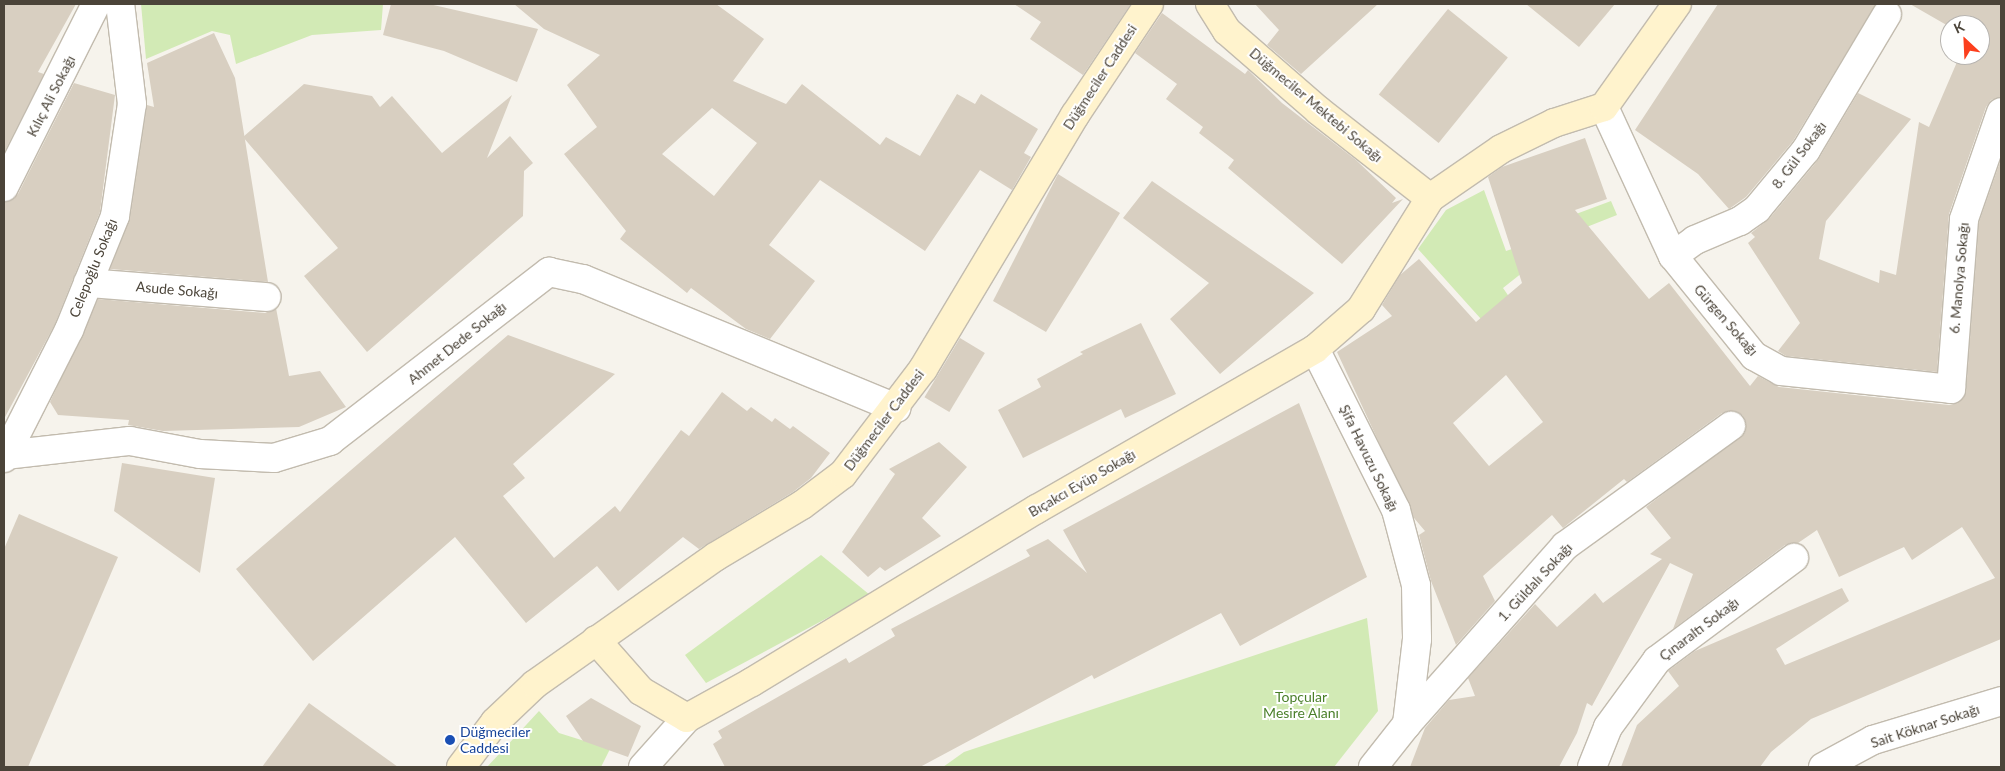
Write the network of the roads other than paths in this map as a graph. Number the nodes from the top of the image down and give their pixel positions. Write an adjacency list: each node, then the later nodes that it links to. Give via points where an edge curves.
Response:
1 (96, 4): 9 (street, Kılıç Ali Sokağı)
2 (120, 4): 12 (street, Celepoğlu Sokağı, via 132,104 115,216)
3 (1149, 4): 16 (street, Düğmeciler Caddesi, via 1104,68)
4 (1210, 4): 10 (street, Düğmeciler Mektebi Sokağı, via 1227,30 1319,111)
5 (1677, 4): 7 (street)
6 (1887, 14): 11 (street, 8. Gül Sokağı, via 1810,143 1757,209 1740,221 1695,240)
7 (1604, 107): 10 (street, via 1554,123 1500,149); 11 (street, Gürgen Sokağı)
8 (2001, 112): 15 (street, 6. Manolya Sokağı, via 1964,219)
9 (4, 187)
10 (1430, 198): 14 (street, Bıçakcı Eyüp Sokağı, via 1360,309)
11 (1673, 256): 15 (street, Gürgen Sokağı, via 1754,356 1780,371)
12 (88, 283): 13 (street, Asude Sokağı); 18 (street, Celepoğlu Sokağı, via 69,330)
13 (266, 297)
14 (1315, 349): 22 (street, Bıçakcı Eyüp Sokağı); 23 (street, Şifa Havuzu Sokağı, via 1396,510 1416,585 1417,639)
15 (1951, 389)
16 (896, 408): 18 (street, Ahmet Dede Sokağı, via 583,279 549,272 330,440 274,458 200,454 130,441); 20 (street, Düğmeciler Caddesi, via 843,474 802,506 715,557)
17 (1731, 426): 23 (street, 1. Güldalı Sokağı, via 1566,546)
18 (4, 456)
19 (1794, 558): 27 (street, Çınaraltı Sokağı, via 1658,660 1608,727)
20 (596, 640): 22 (street, via 641,691); 24 (street, Düğmeciler Caddesi, via 535,684 496,722)
21 (2001, 701): 28 (street, Sait Köknar Sokağı, via 1873,740)
22 (687, 718): 25 (street, Bıçakcı Eyüp Sokağı)
23 (1407, 724): 26 (street)
24 (461, 767)
25 (643, 767)
26 (1372, 767)
27 (1592, 767)
28 (1823, 767)

